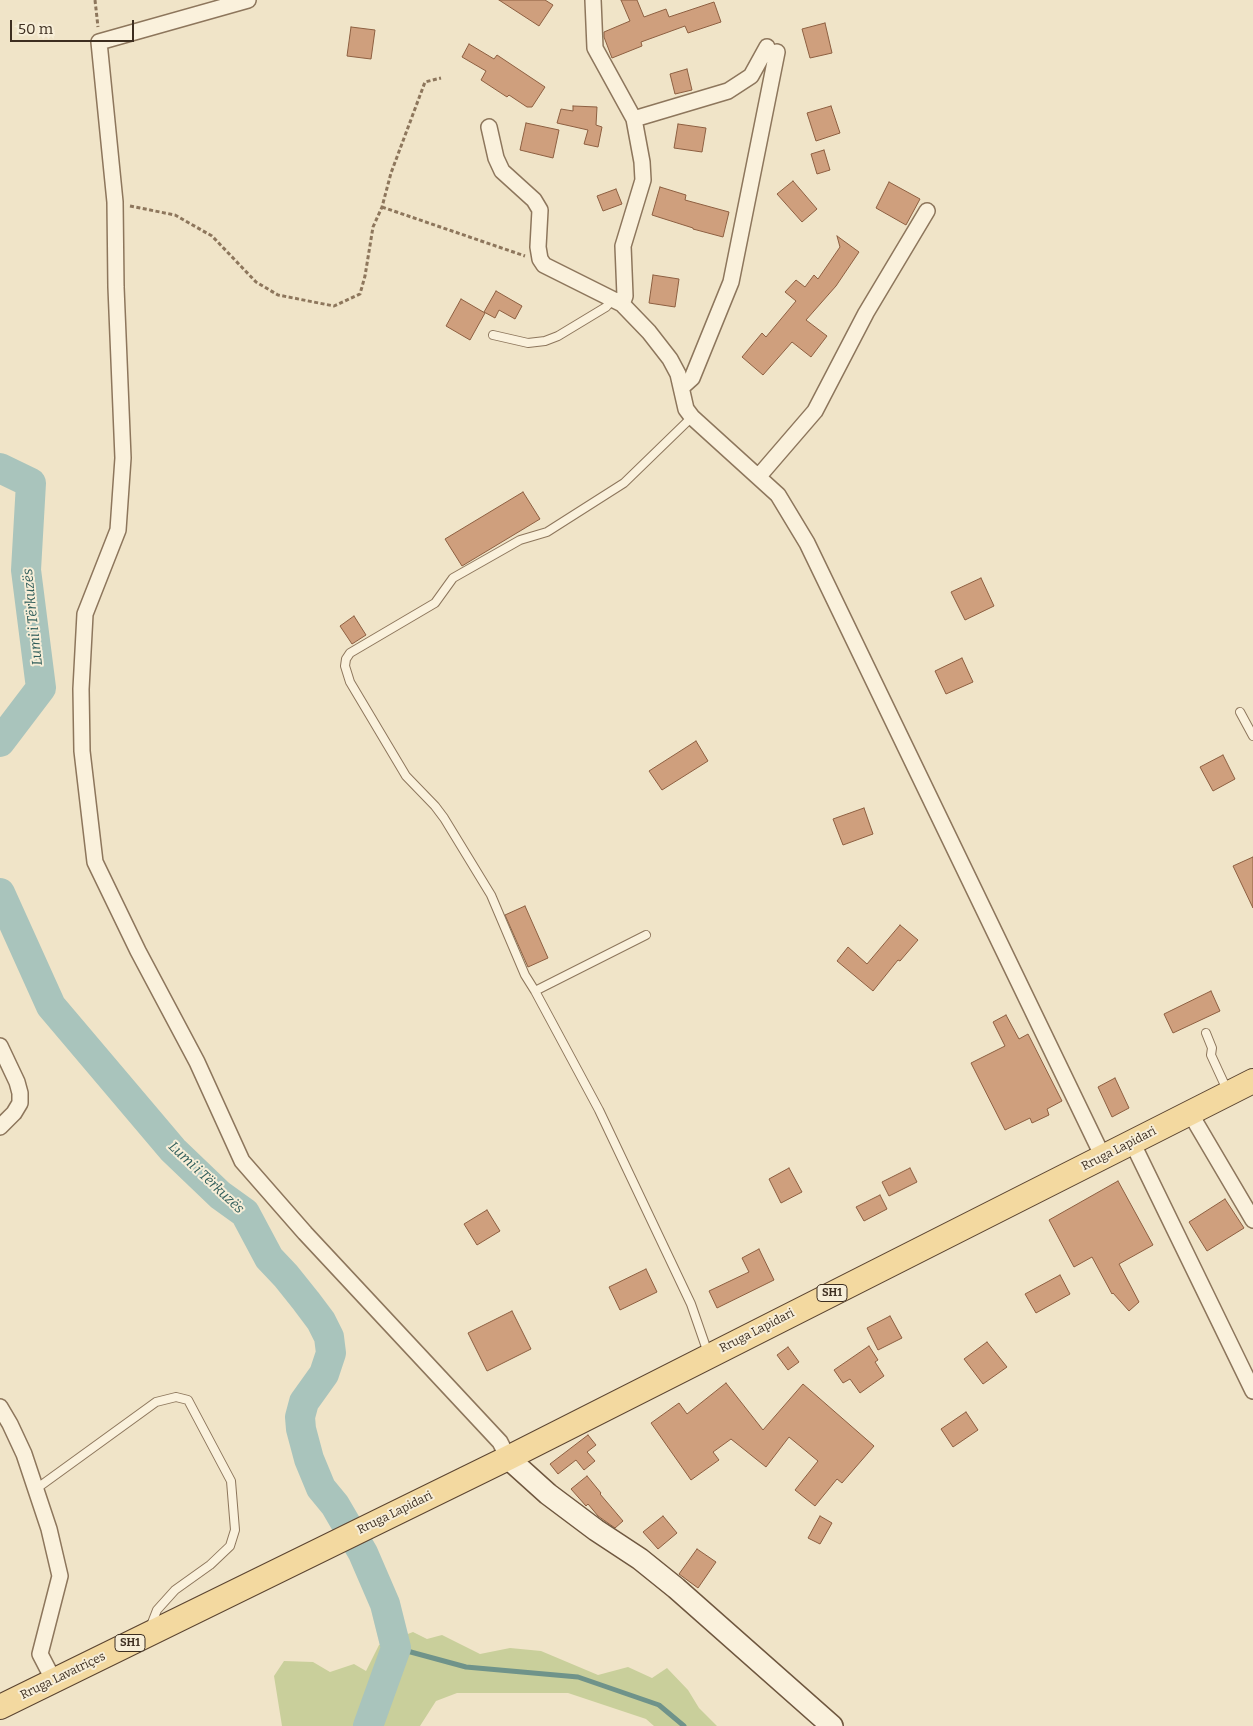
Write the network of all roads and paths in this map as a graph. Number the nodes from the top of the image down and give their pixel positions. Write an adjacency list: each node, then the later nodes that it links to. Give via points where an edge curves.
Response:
1 (95, 0): 4 (path)
2 (248, 0): 4 (street)
3 (593, 0): 6 (street, via 594,48)
4 (99, 42): 8 (street)
5 (441, 78): 9 (path, via 425,82 391,173)
6 (634, 120): 12 (street, via 643,180 623,246 626,296); 14 (street, via 728,91 751,76 772,50 731,282 692,378)
7 (489, 127): 11 (street, via 502,170 534,200 540,210)
8 (115, 202): 9 (path, via 175,215 212,236 256,282 278,295 334,306 360,294 373,227); 33 (street, via 123,458 118,530 85,614 81,689 82,750 96,862 197,1062 242,1162 500,1442)
9 (382, 207): 11 (path)
10 (927, 211): 16 (street, via 866,313 815,411)
11 (540, 259): 12 (street, via 544,265)
12 (618, 301): 13 (lane, via 545,341 528,342); 14 (street, via 649,332 670,360)
13 (493, 336)
14 (682, 387): 15 (street, via 686,409)
15 (692, 417): 16 (street); 20 (lane, via 624,483 547,532 520,540 453,578 435,603 350,653 346,659 350,682 406,776 439,812 491,895 525,975)
16 (759, 476): 28 (street, via 778,495 807,543)
17 (1240, 712): 18 (lane)
18 (1253, 736)
19 (646, 935): 20 (lane)
20 (535, 990): 30 (lane, via 611,1136 691,1304)
21 (1206, 1033): 24 (lane, via 1212,1048 1211,1055)
22 (0, 1046): 26 (street, via 20,1093 20,1103)
23 (1253, 1081): 24 (main road, Rruga Lapidari / SH1)
24 (1229, 1093): 25 (main road, Rruga Lapidari / SH1)
25 (1190, 1113): 27 (main road, Rruga Lapidari / SH1); 29 (street)
26 (0, 1127)
27 (1132, 1142): 28 (main road, Rruga Lapidari / SH1); 31 (street)
28 (1103, 1157): 30 (main road, Rruga Lapidari / SH1)
29 (1253, 1220)
30 (709, 1355): 33 (main road, Rruga Lapidari / SH1)
31 (1253, 1391)
32 (0, 1407): 34 (street, via 24,1454)
33 (508, 1458): 35 (main road, Rruga Lapidari / SH1); 39 (street, via 548,1494 676,1588)
34 (36, 1489): 36 (lane, via 156,1402 176,1397 188,1400 231,1481 235,1530 230,1546 176,1590 157,1610); 37 (street, via 60,1576 40,1654)
35 (260, 1579): 36 (main road, Rruga Lavatriçes / SH1)
36 (147, 1635): 37 (main road, Rruga Lavatriçes / SH1)
37 (54, 1681): 38 (main road, Rruga Lavatriçes / SH1)
38 (0, 1706)
39 (832, 1726)

